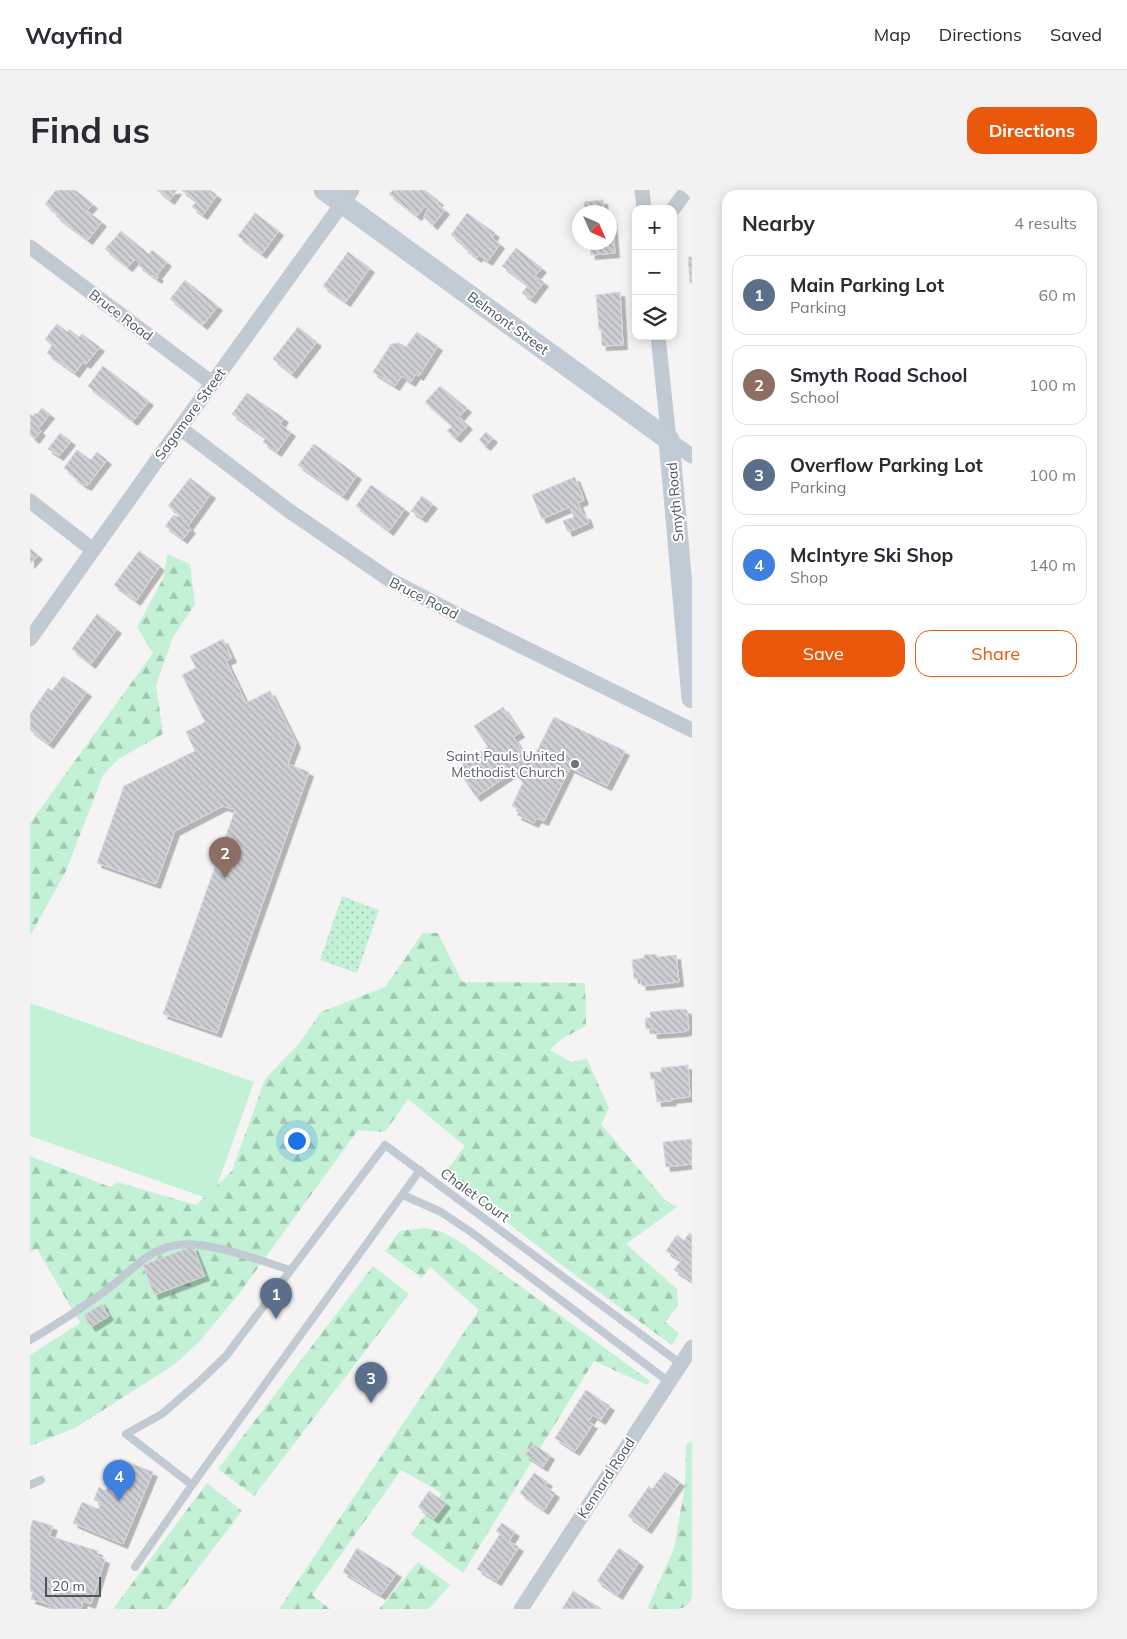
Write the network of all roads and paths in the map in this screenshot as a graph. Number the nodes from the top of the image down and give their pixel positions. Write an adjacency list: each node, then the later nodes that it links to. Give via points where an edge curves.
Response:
1 (324, 190): 4 (street, Belmont Street)
2 (642, 190): 5 (street)
3 (687, 190): 6 (street)
4 (347, 197): 9 (street, Sagamore Street); 11 (street, Belmont Street)
5 (644, 205)
6 (676, 205)
7 (30, 247): 9 (street, Bruce Road)
8 (658, 340): 11 (street, Smyth Road)
9 (212, 384): 10 (street, Sagamore Street)
10 (180, 428): 14 (street, Sagamore Street); 17 (street, Bruce Road, via 288,510 390,580)
11 (669, 440): 12 (street, Belmont Street); 16 (street, Smyth Road)
12 (692, 456)
13 (30, 501): 14 (street)
14 (93, 550): 15 (street, Sagamore Street)
15 (30, 639)
16 (692, 698)
17 (692, 730)
18 (420, 1170): 19 (lane, Chalet Court); 20 (lane, via 385,1145); 23 (lane, Chalet Court)
19 (403, 1195): 24 (lane, via 442,1212 471,1232); 26 (lane, Chalet Court)
20 (290, 1270): 21 (lane, via 236,1253 186,1244 172,1246 155,1252 91,1301); 26 (lane, via 220,1362 162,1414 126,1434)
21 (30, 1340)
22 (692, 1347): 23 (street, Kennard Road)
23 (681, 1364): 24 (street, Kennard Road)
24 (669, 1382): 29 (street, Kennard Road)
25 (41, 1480): 27 (lane)
26 (192, 1484): 28 (lane, Chalet Court)
27 (30, 1485)
28 (135, 1567)
29 (520, 1609)

